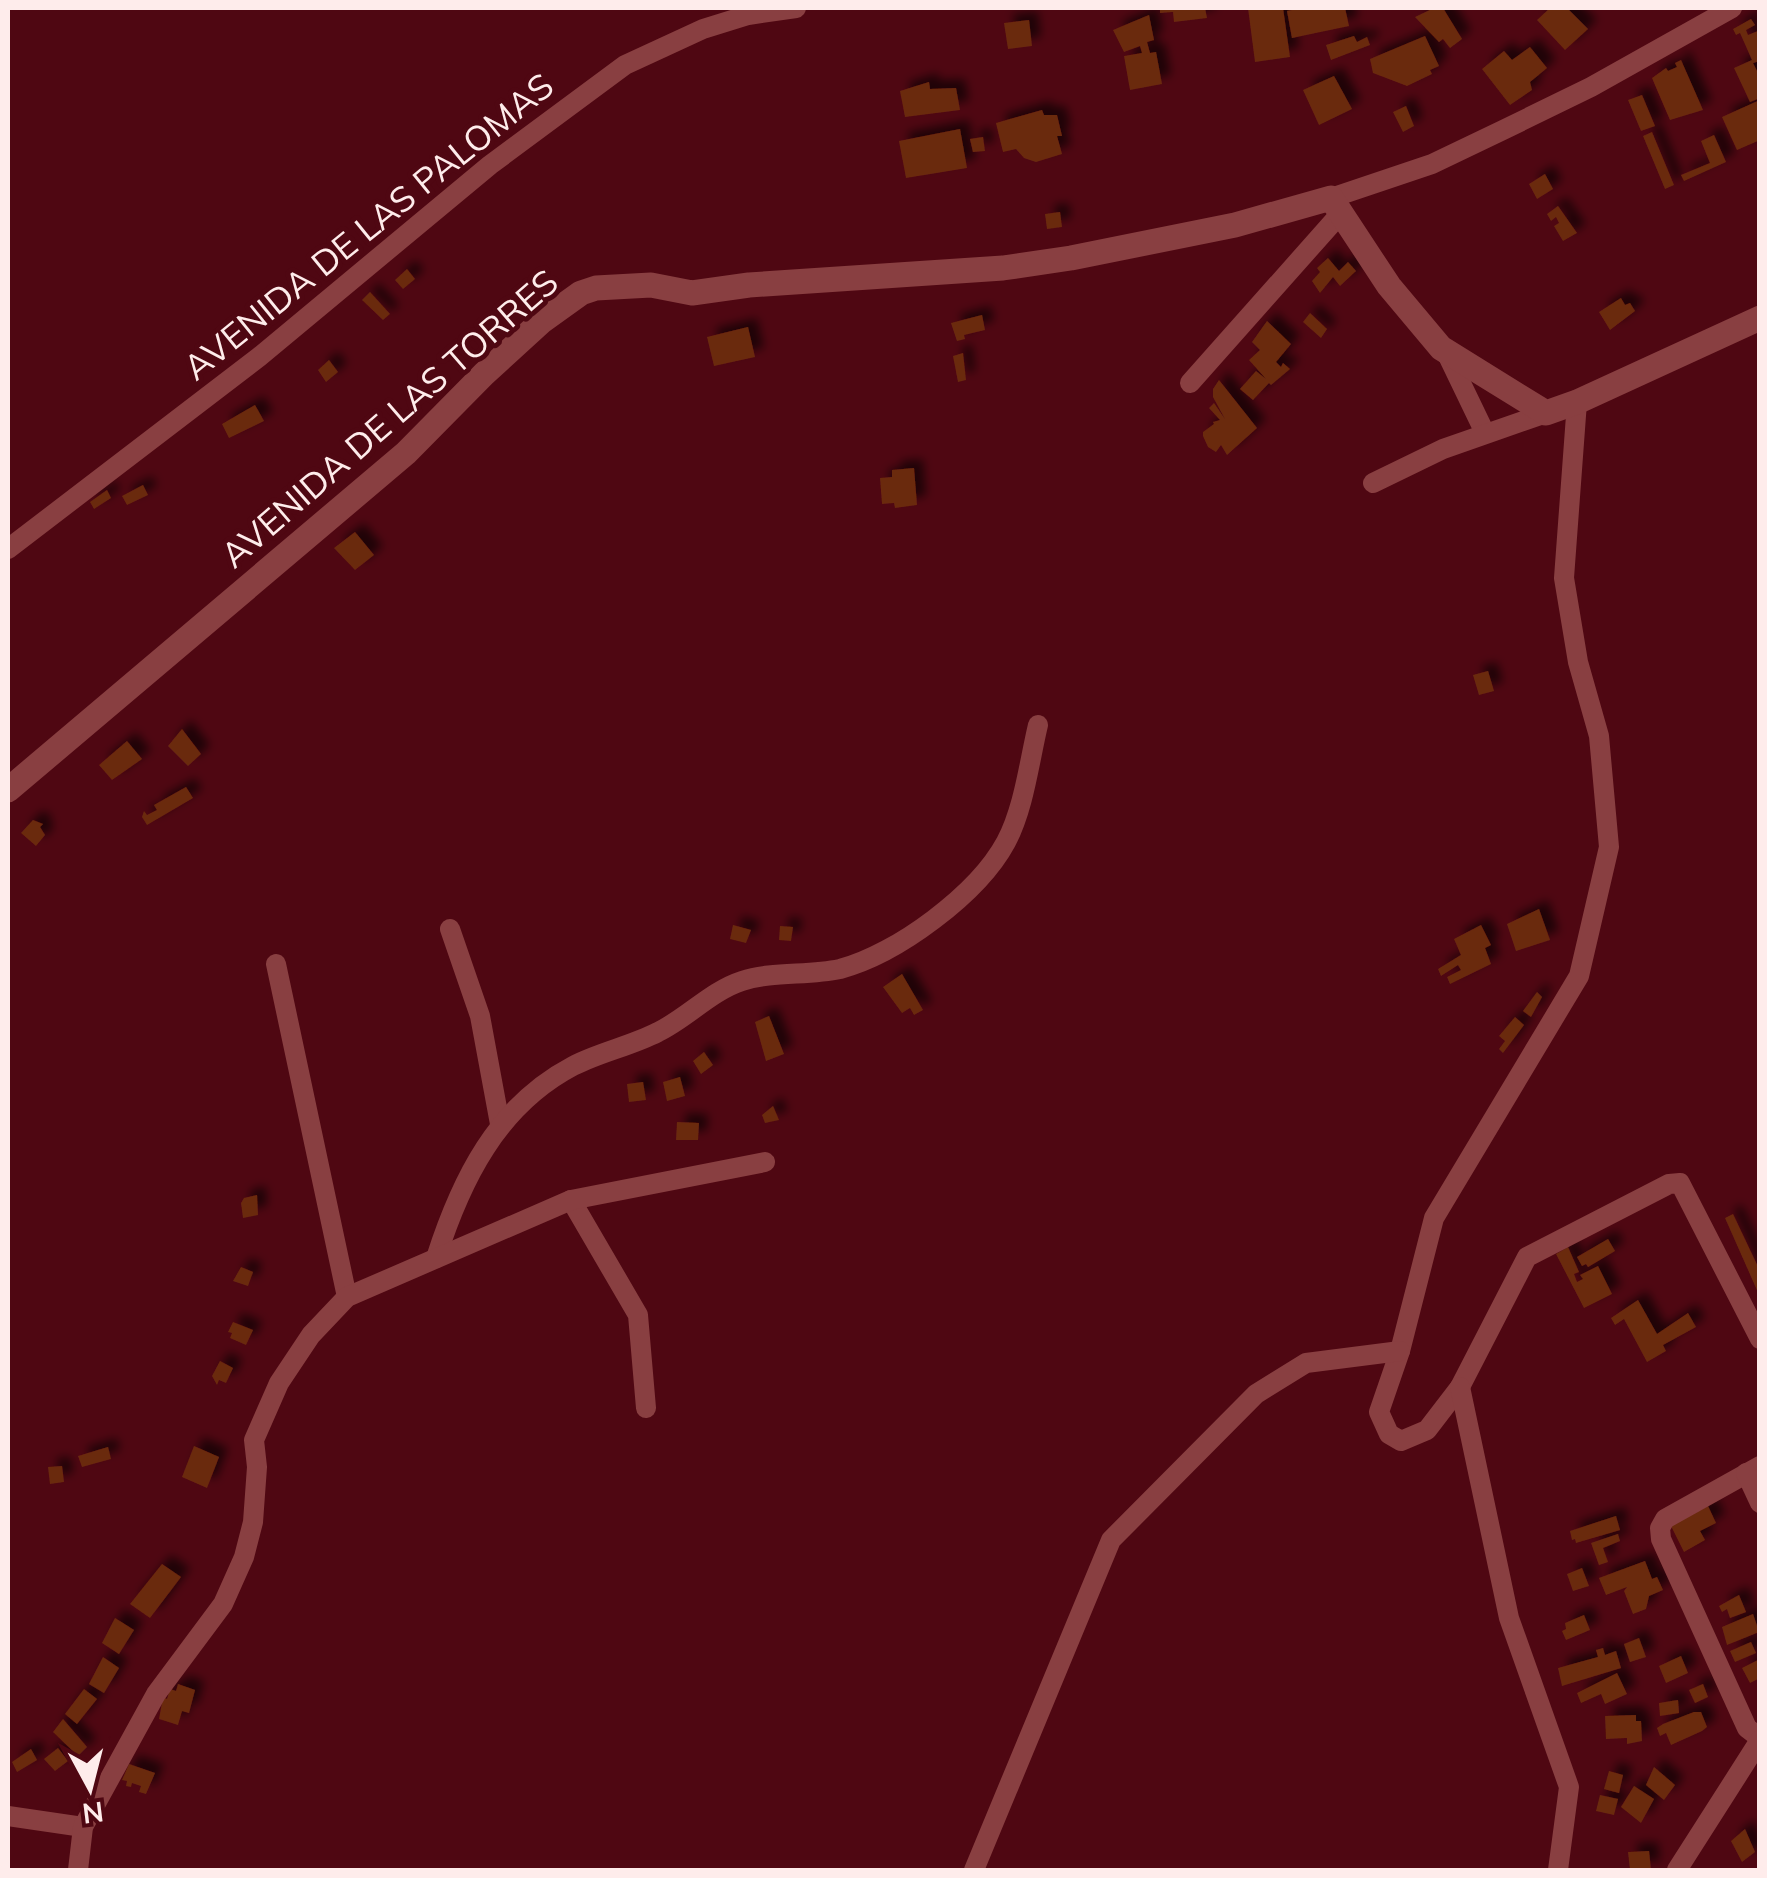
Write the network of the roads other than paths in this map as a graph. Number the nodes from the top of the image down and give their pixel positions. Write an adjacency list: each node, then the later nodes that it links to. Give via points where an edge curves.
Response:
1 (796, 8): 11 (street, AVENIDA DE LAS PALOMAS, via 703,29 625,65)
2 (1732, 8): 3 (street, AVENIDA DE LAS TORRES, via 1623,70)
3 (1336, 206): 5 (street, via 1389,286); 6 (street); 13 (street, AVENIDA DE LAS TORRES, via 1003,268 692,293 651,285 581,292 484,374 406,453)
4 (1760, 318): 7 (street)
5 (1446, 352): 8 (street); 9 (street)
6 (1190, 383)
7 (1577, 402): 8 (street); 22 (street, via 1564,578 1599,736 1609,847 1579,976 1434,1218)
8 (1546, 413): 9 (street)
9 (1485, 434): 10 (street)
10 (1373, 483)
11 (8, 549)
12 (1038, 725): 16 (street, via 1005,844 915,934 839,969 728,986 654,1034 572,1067)
13 (8, 790)
14 (450, 928): 16 (street, via 480,1016)
15 (276, 964): 20 (street)
16 (500, 1124): 19 (street, via 454,1202)
17 (765, 1162): 18 (street)
18 (570, 1200): 19 (street); 24 (street, via 638,1316)
19 (436, 1258): 20 (street)
20 (347, 1298): 29 (street, via 311,1335 254,1440 253,1522 222,1604 156,1694)
21 (1760, 1339): 23 (street, via 1680,1182 1527,1257)
22 (1400, 1351): 23 (street, via 1378,1412 1389,1434 1402,1441 1427,1430); 31 (street, via 1306,1363 1256,1394 1111,1540)
23 (1460, 1387): 32 (street, via 1509,1618 1569,1787)
24 (646, 1408)
25 (1753, 1470): 26 (street); 27 (street, via 1660,1528 1748,1728)
26 (1760, 1504)
27 (1760, 1739): 33 (street)
28 (8, 1816): 29 (street)
29 (83, 1827): 30 (street)
30 (78, 1870)
31 (974, 1870)
32 (1558, 1870)
33 (1677, 1870)

